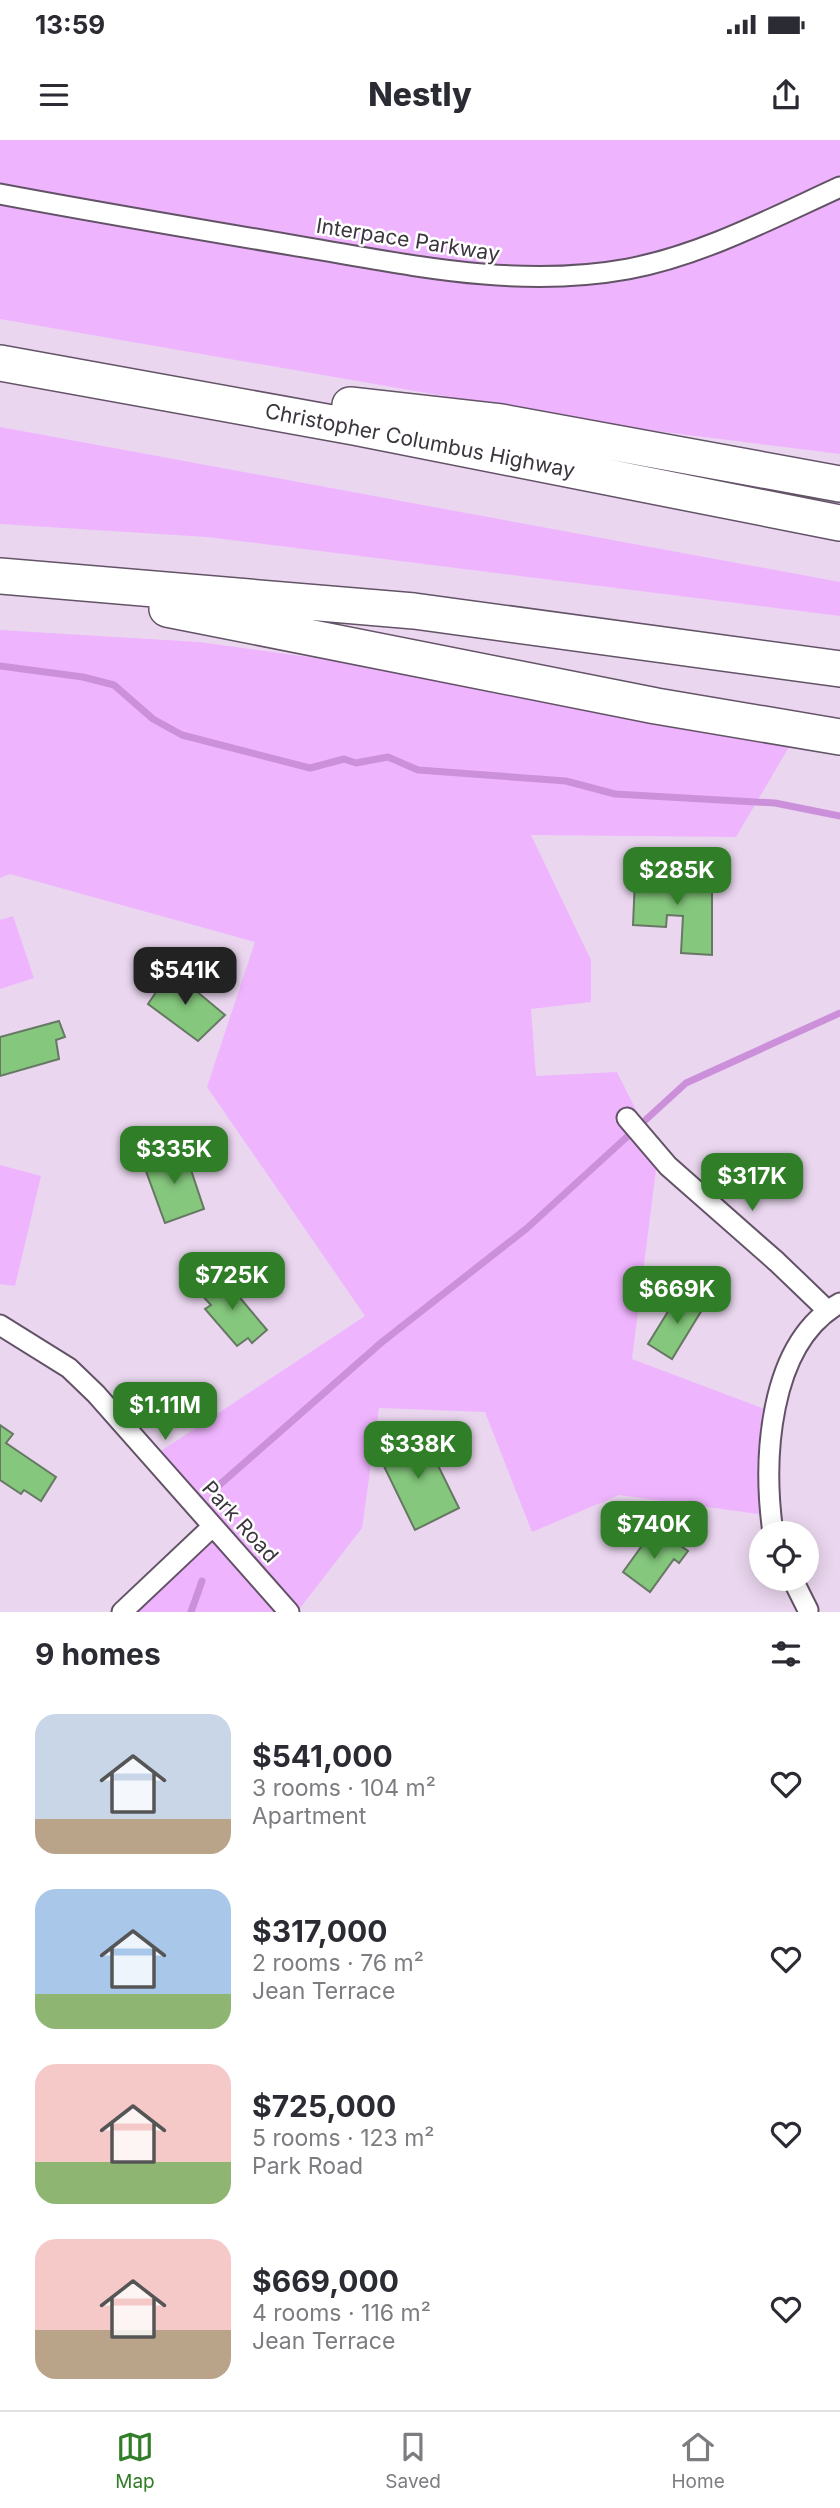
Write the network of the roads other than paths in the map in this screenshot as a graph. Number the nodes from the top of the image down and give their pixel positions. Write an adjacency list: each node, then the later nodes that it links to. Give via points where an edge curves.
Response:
1 (840, 187): 2 (street, Interpace Parkway, via 733,236 670,257 628,269 545,278 464,274)
2 (0, 194)
3 (5, 364): 4 (highway, via 501,422); 5 (highway, Christopher Columbus Highway)
4 (840, 484)
5 (840, 523)
6 (8, 576): 7 (highway, via 414,611); 8 (highway, via 642,704)
7 (840, 669)
8 (840, 737)
9 (627, 1118): 10 (street, via 668,1166)
10 (834, 1307): 12 (street, via 794,1354 773,1414 769,1450)
11 (0, 1325): 13 (street, Park Road, via 69,1368)
12 (772, 1521)
13 (212, 1527): 16 (street); 17 (street, Park Road)
14 (799, 1591): 15 (street)
15 (810, 1611)
16 (122, 1612)
17 (289, 1612)

